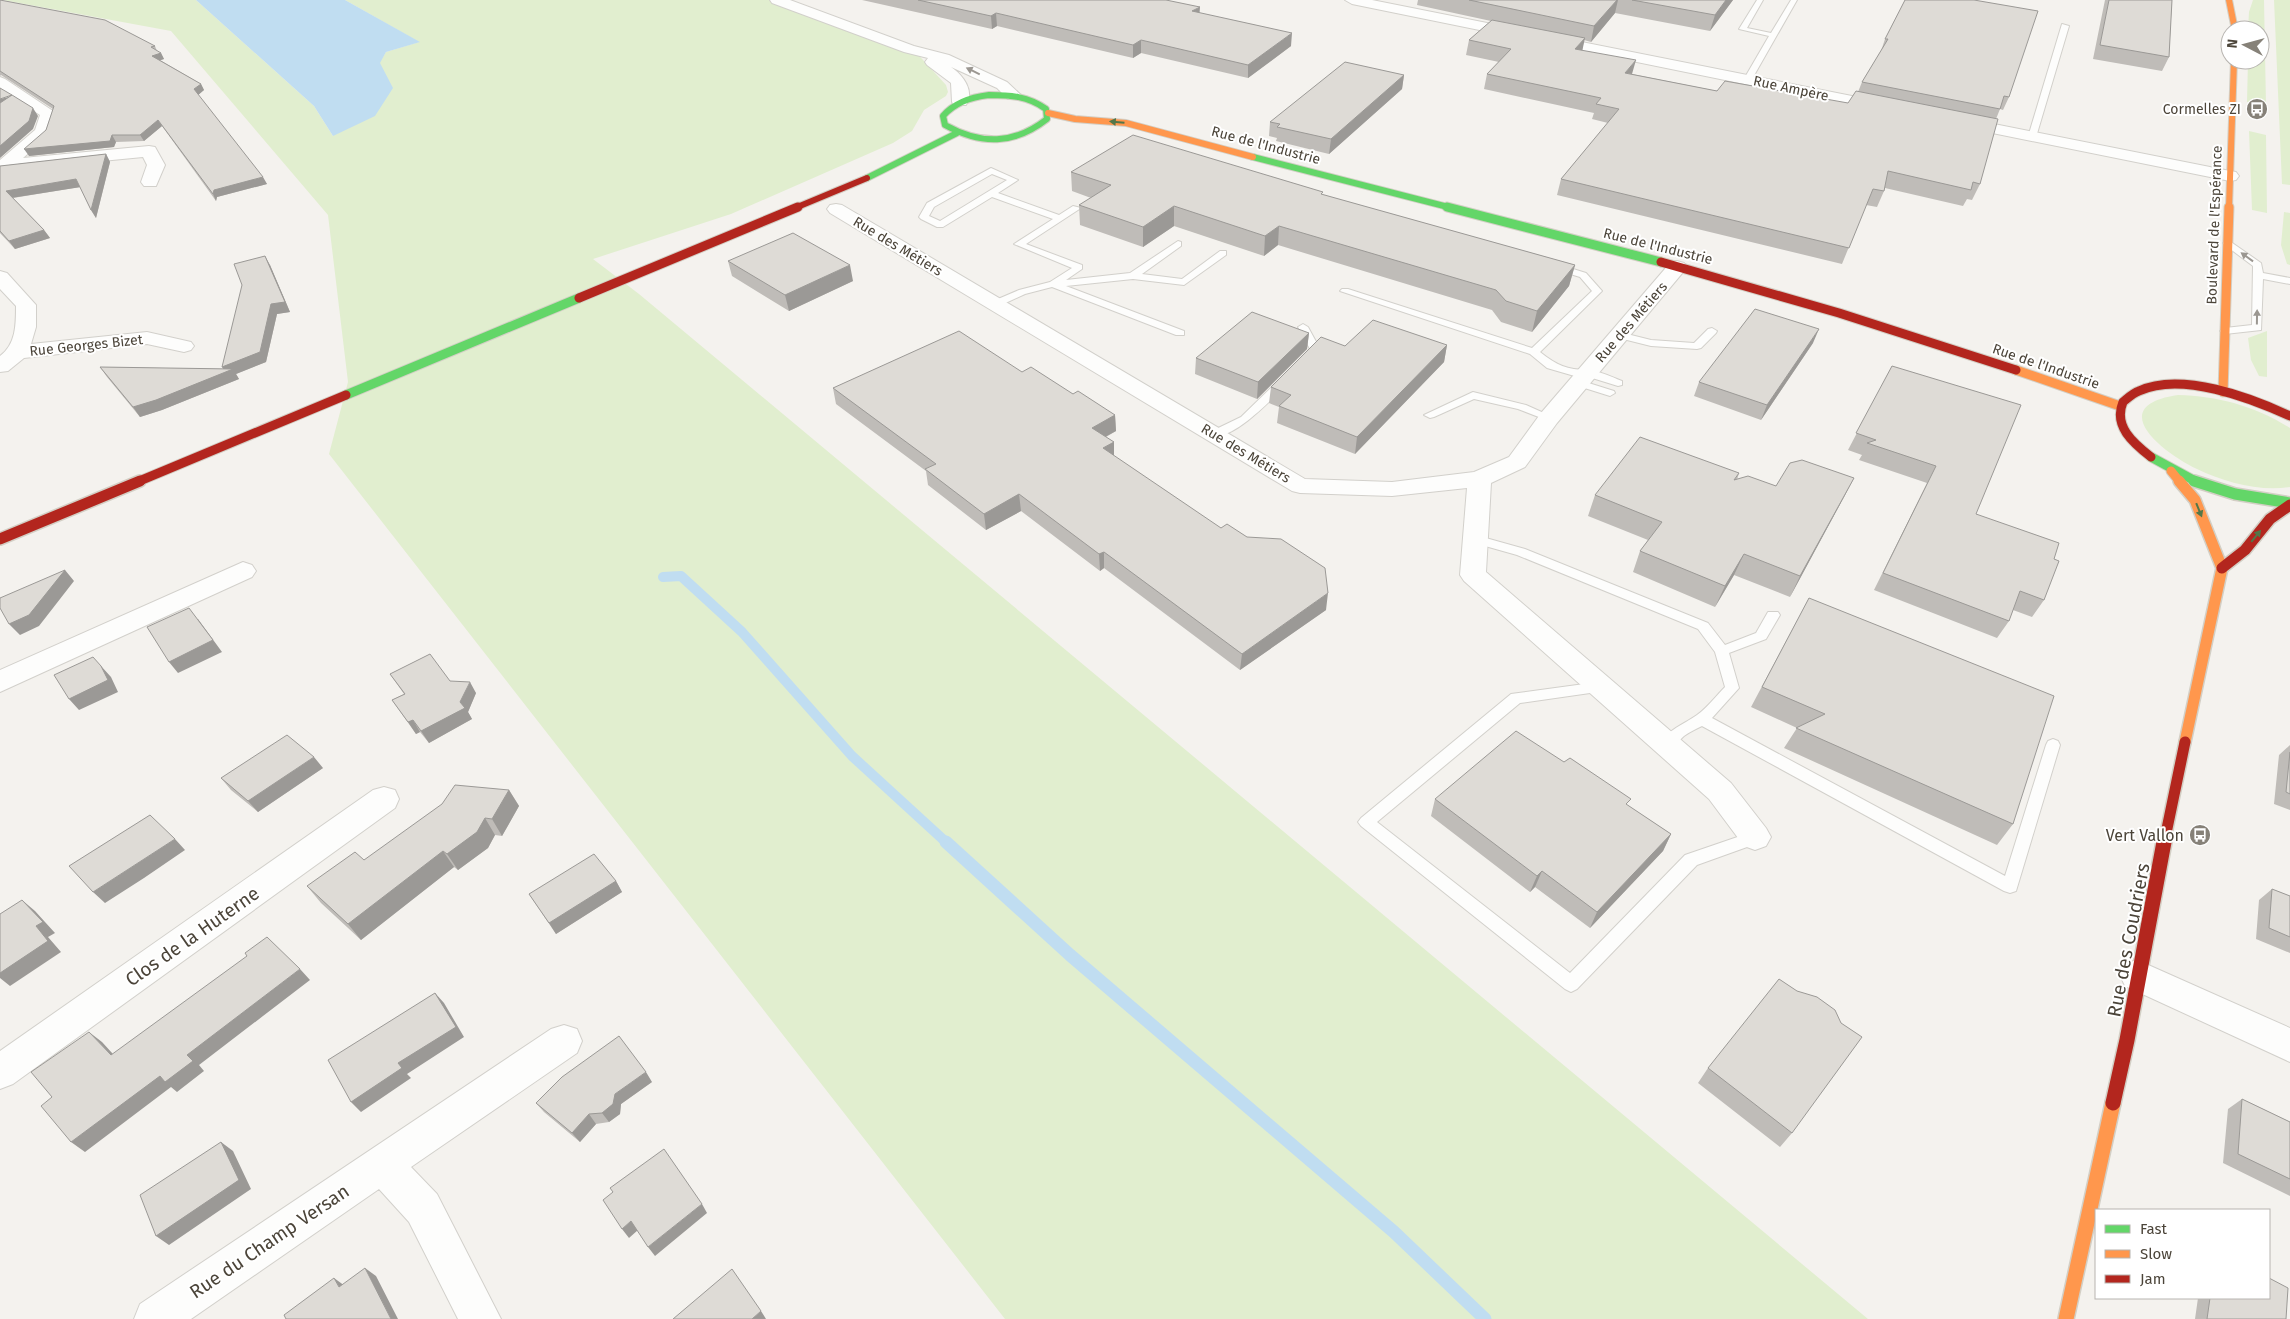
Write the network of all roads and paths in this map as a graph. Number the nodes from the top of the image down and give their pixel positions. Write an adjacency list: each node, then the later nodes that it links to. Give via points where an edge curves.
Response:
1 (777, 0): 11 (street)
2 (1352, 0): 13 (street, Rue Ampère)
3 (1760, 0): 10 (lane, via 1743,29)
4 (1794, 0): 10 (lane)
5 (2229, 0): 7 (street)
6 (2242, 9): 8 (street)
7 (2233, 20)
8 (2238, 20)
9 (2065, 26): 24 (lane)
10 (1774, 35): 13 (lane)
11 (909, 48): 15 (street, one-way to 11, via 1002,85 971,70); 16 (street, via 943,68 956,80 960,86)
12 (2234, 70): 27 (street, Boulevard de l'Espérance)
13 (1748, 79): 17 (street, Rue Ampère)
14 (0, 82): 26 (street, via 48,113 44,132)
15 (1014, 96): 16 (street, Rue de l'Industrie, via 989,95); 18 (street, Rue de l'Industrie, via 1039,103)
16 (960, 102): 23 (street, via 946,110 943,116 945,125)
17 (1900, 110)
18 (1048, 113): 22 (street, via 1047,119); 25 (street, Rue de l'Industrie, one-way to 18, via 1126,122 1075,120)
19 (1947, 120): 24 (street)
20 (1055, 130): 22 (street)
21 (1072, 130): 25 (street, Rue de l'Industrie)
22 (1034, 131): 23 (street, via 998,139)
23 (957, 133): 66 (street, via 863,180)
24 (2032, 137): 27 (street)
25 (1181, 138): 37 (street, Rue de l'Industrie)
26 (3, 167): 28 (street, via 149,151 156,165)
27 (2230, 176): 33 (street, Boulevard de l'Espérance)
28 (150, 182)
29 (991, 194): 29 (lane, via 940,225 924,217 930,205 991,171 1014,180); 32 (lane)
30 (836, 208): 44 (street, Rue des Métiers)
31 (1076, 208): 32 (lane)
32 (1060, 218): 42 (lane, via 1019,244 1079,267)
33 (2228, 243): 38 (lane, one-way to 33, via 2258,265); 47 (street, Boulevard de l'Espérance)
34 (1178, 244): 39 (lane)
35 (1223, 253): 39 (lane, via 1184,282)
36 (1546, 264): 52 (lane, via 1583,275 1597,291)
37 (1677, 267): 49 (street, Rue des Métiers); 58 (street, Rue de l'Industrie, via 1824,306)
38 (2258, 274): 41 (lane); 47 (lane, one-way to 38, via 2257,328)
39 (1133, 276): 42 (lane)
40 (0, 278): 51 (street, via 26,305 26,327)
41 (2290, 281)
42 (1053, 284): 44 (lane, via 1022,292); 48 (lane)
43 (1345, 291): 52 (lane)
44 (995, 304): 62 (street, Rue des Métiers)
45 (1303, 327): 62 (lane, via 1315,349 1245,419)
46 (1712, 331): 49 (lane, via 1698,346 1650,343)
47 (2225, 331): 56 (street, Boulevard de l'Espérance)
48 (1180, 333)
49 (1619, 335): 54 (street, Rue des Métiers)
50 (184, 346): 51 (street, Rue Georges Bizet, via 146,338)
51 (18, 352): 53 (street)
52 (1534, 352): 54 (lane, via 1551,366)
53 (0, 366)
54 (1584, 377): 55 (lane); 57 (lane); 61 (street, Rue des Métiers)
55 (1618, 383)
56 (2224, 392): 58 (street, via 2187,386 2156,387 2132,394); 60 (street)
57 (1610, 393)
58 (2120, 406): 63 (street, via 2119,416 2128,437)
59 (1430, 415): 61 (lane, via 1473,395 1522,407)
60 (2290, 416)
61 (1549, 418): 64 (street, Rue des Métiers, via 1517,462)
62 (1214, 434): 64 (street, Rue des Métiers, via 1300,486 1392,489)
63 (2171, 471): 65 (street, via 2232,494); 68 (street, one-way to 68, via 2195,500)
64 (1479, 479): 67 (street)
65 (2290, 504): 68 (street, one-way to 65, via 2245,550 2270,519)
66 (0, 539)
67 (1475, 539): 71 (lane, via 1521,552 1703,626); 73 (street, via 1473,575)
68 (2222, 568): 79 (street, Rue des Coudriers)
69 (242, 571): 72 (street)
70 (1773, 615): 71 (lane, via 1761,636)
71 (1722, 650): 74 (lane, via 1732,688)
72 (0, 682)
73 (1599, 687): 75 (street); 78 (lane, via 1516,698 1366,822 1572,984 1691,860)
74 (1702, 719): 75 (lane, via 1680,732); 76 (lane, via 2010,886)
75 (1667, 745): 78 (street, via 1720,791)
76 (2053, 745)
77 (384, 799): 82 (street, Clos de la Huterne)
78 (1755, 837)
79 (2137, 975): 81 (street); 86 (street, Rue des Coudriers, via 2127,1040)
80 (564, 1041): 83 (street, Rue du Champ Versan)
81 (2290, 1045)
82 (0, 1072)
83 (382, 1164): 84 (street, Rue du Champ Versan); 85 (street, via 423,1208)
84 (154, 1319)
85 (480, 1319)
86 (2066, 1319)

